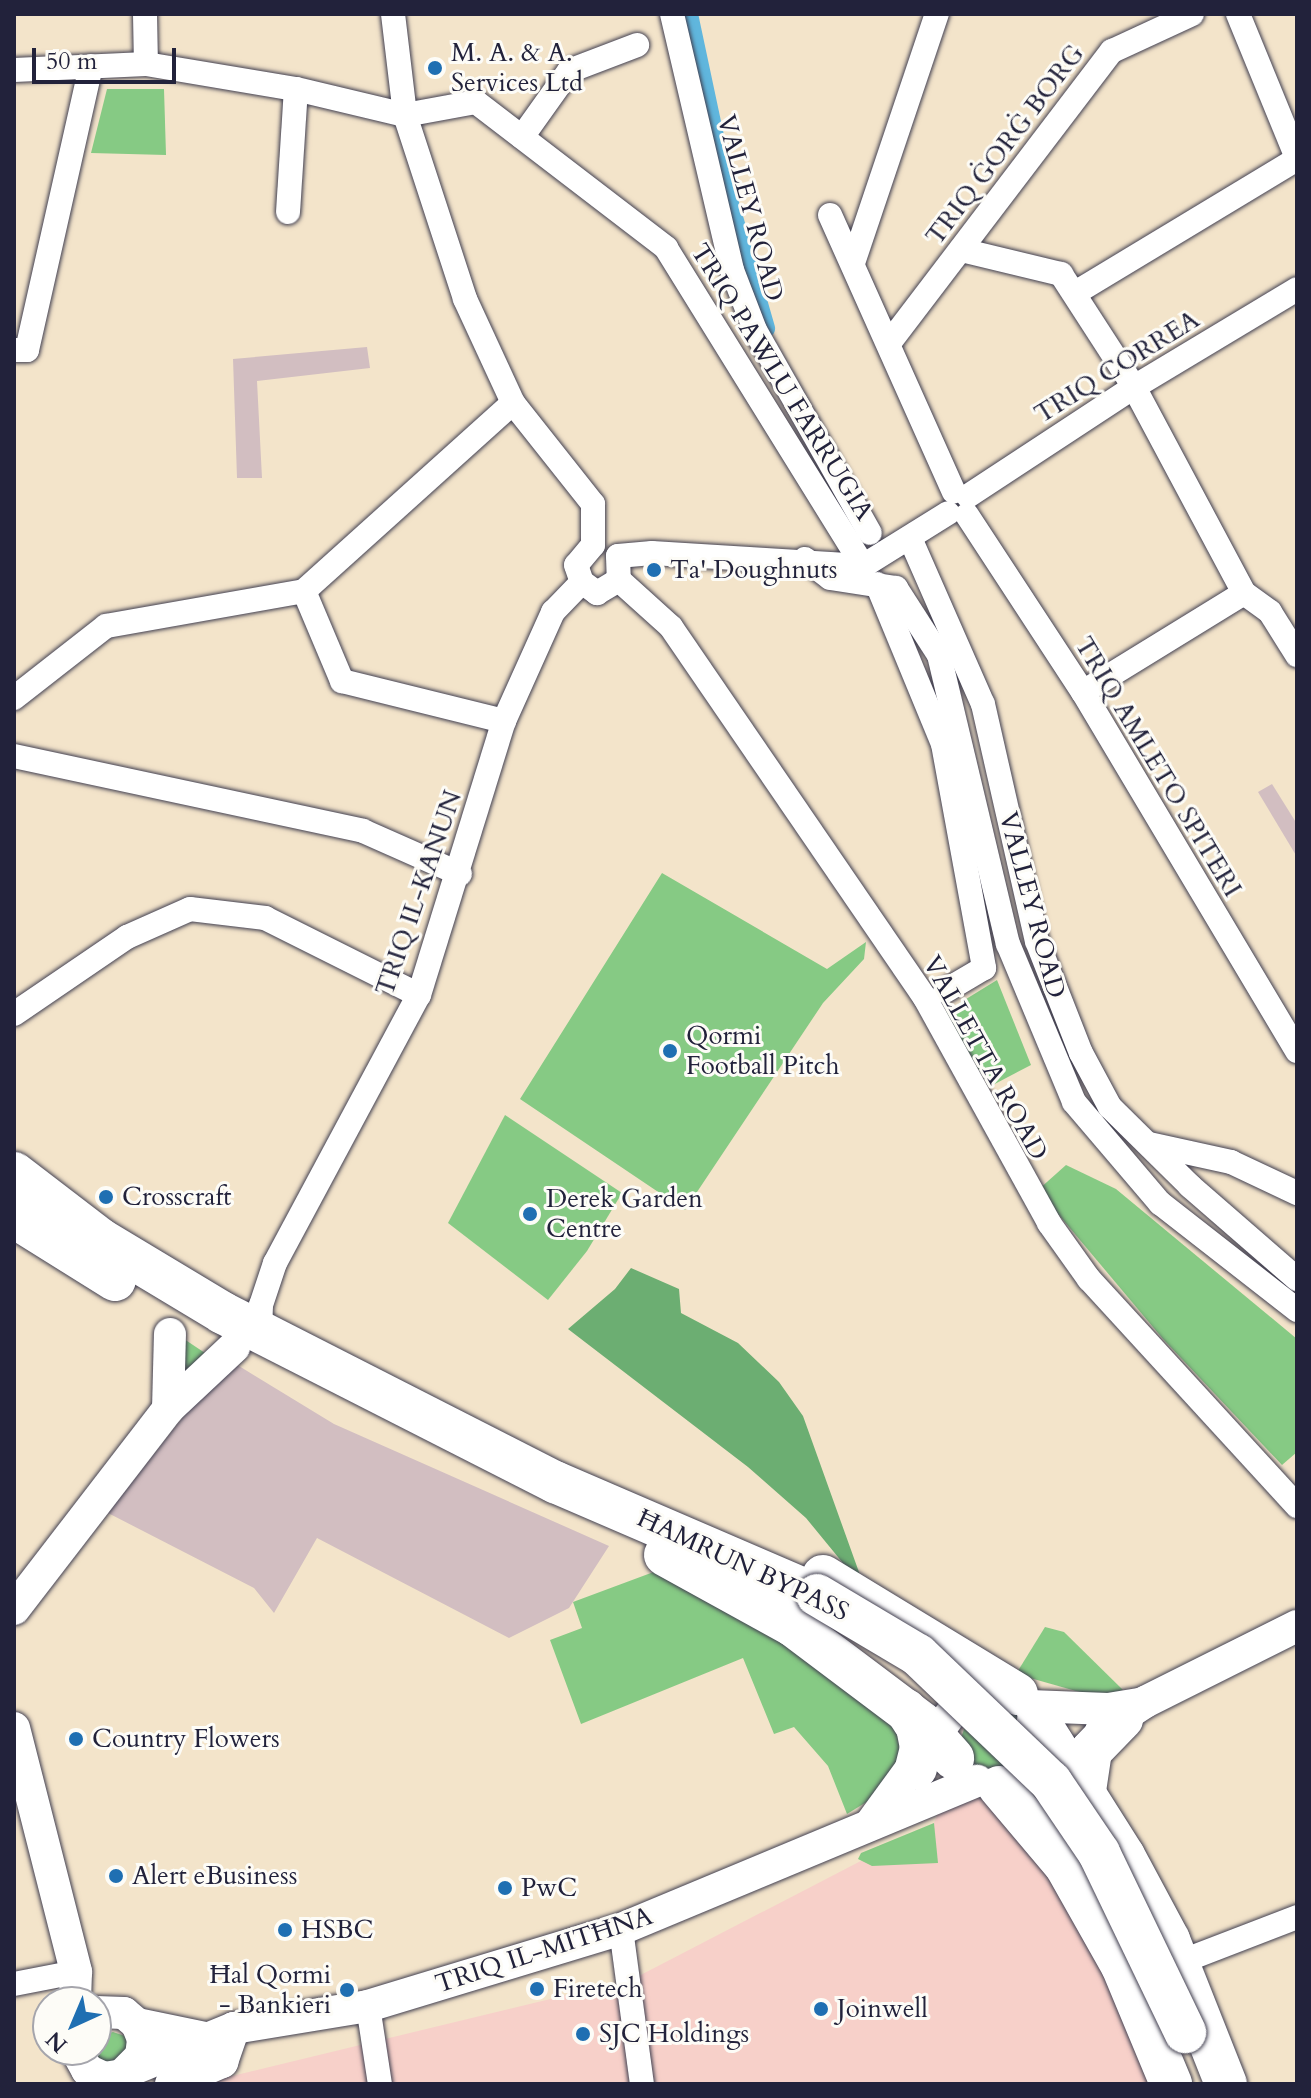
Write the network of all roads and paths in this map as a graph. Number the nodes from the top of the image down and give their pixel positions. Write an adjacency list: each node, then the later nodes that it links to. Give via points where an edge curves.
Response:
1 (145, 14): 8 (street)
2 (393, 14): 12 (street)
3 (672, 14): 26 (street, VALLEY ROAD, via 732,270 755,330)
4 (937, 14): 18 (street)
5 (1192, 14): 17 (street, TRIQ ĠORĠ BORG, via 1112,51)
6 (1238, 14): 14 (street)
7 (637, 45): 13 (street, via 569,71)
8 (146, 64): 9 (street); 11 (street)
9 (91, 66): 10 (street); 22 (street, via 27,350)
10 (14, 70)
11 (296, 89): 12 (street); 15 (street)
12 (405, 115): 13 (street, TRIQ PAWLU FARRUGIA, via 476,102); 24 (street, via 461,288)
13 (522, 137): 30 (street, TRIQ PAWLU FARRUGIA, via 666,248)
14 (1297, 158): 20 (street)
15 (288, 212)
16 (830, 215): 18 (street, TRIQ AMLETO SPITERI)
17 (961, 250): 20 (street, via 1061,274); 21 (street, TRIQ ĠORĠ BORG)
18 (854, 260): 21 (street, TRIQ AMLETO SPITERI)
19 (1297, 289): 23 (street, TRIQ CORREA)
20 (1075, 293): 23 (street)
21 (890, 342): 25 (street, TRIQ AMLETO SPITERI)
22 (14, 350)
23 (1134, 387): 25 (street, TRIQ CORREA); 33 (street)
24 (513, 403): 28 (street, via 593,504); 32 (street)
25 (959, 504): 27 (street, TRIQ CORREA); 35 (street, TRIQ AMLETO SPITERI)
26 (870, 533)
27 (910, 538): 30 (street, TRIQ CORREA); 44 (street, via 983,704 1037,941 1075,1039 1110,1107)
28 (593, 545): 29 (street, VALLETTA ROAD); 31 (street, via 576,565)
29 (618, 568): 30 (street, via 805,559); 31 (street, via 597,593); 63 (street, VALLETTA ROAD, via 671,627 925,998 1021,1181 1089,1279)
30 (870, 575): 40 (street, VALLEY ROAD, via 943,744 984,968); 58 (street, VALLEY ROAD, via 896,588 939,655 1008,944 1074,1102 1160,1203)
31 (582, 582): 37 (street, TRIQ IL-KANUN, via 553,612)
32 (304, 591): 36 (street, via 106,626); 37 (street, via 342,681)
33 (1244, 593): 34 (street, via 1270,612); 35 (street)
34 (1297, 655)
35 (1083, 692): 43 (street, TRIQ AMLETO SPITERI)
36 (14, 698)
37 (504, 721): 39 (street, TRIQ IL-KANUN)
38 (14, 756): 39 (street, via 363,831)
39 (460, 874): 41 (street, TRIQ IL-KANUN)
40 (945, 991)
41 (419, 995): 42 (street, via 265,918 190,909 127,937); 54 (street, TRIQ IL-KANUN)
42 (14, 1014)
43 (1297, 1051)
44 (1149, 1144): 45 (street); 50 (street)
45 (1220, 1159): 48 (street); 50 (street, via 1206,1173)
46 (14, 1161): 57 (highway, via 112,1231)
47 (14, 1173): 53 (highway)
48 (1297, 1193)
49 (14, 1194): 53 (highway)
50 (1200, 1195): 55 (street)
51 (14, 1217): 56 (highway)
52 (14, 1231): 56 (highway)
53 (100, 1239): 57 (highway, ĦAMRUN BYPASS)
54 (275, 1263): 59 (street, TRIQ IL-KANUN, via 261,1305); 59 (street, TRIQ IL-KANUN, via 249,1295)
55 (1297, 1279)
56 (115, 1280): 59 (highway, ĦAMRUN BYPASS)
57 (177, 1288): 59 (highway, ĦAMRUN BYPASS)
58 (1297, 1310)
59 (239, 1331): 61 (main road); 62 (highway, ĦAMRUN BYPASS)
60 (170, 1334): 61 (main road)
61 (168, 1409): 64 (main road)
62 (549, 1491): 66 (highway, via 727,1532 826,1577); 69 (highway, via 792,1625 906,1710 921,1748); 80 (highway, ĦAMRUN BYPASS, via 813,1603 908,1669 991,1740 1040,1795 1086,1861)
63 (1297, 1506)
64 (14, 1609)
65 (1297, 1626): 67 (main road, TRIQ IL-MITĦNA)
66 (1028, 1707): 67 (main road, TRIQ IL-MITĦNA); 69 (highway); 69 (main road, TRIQ IL-MITĦNA, via 983,1689)
67 (1134, 1711): 69 (main road, TRIQ IL-MITĦNA); 70 (highway, via 1091,1751)
68 (14, 1728): 77 (main road)
69 (978, 1759): 70 (highway); 71 (main road, TRIQ IL-MITĦNA); 71 (main road, TRIQ IL-MITĦNA); 87 (highway, via 1065,1865 1122,1966)
70 (1085, 1791): 74 (highway)
71 (866, 1828): 73 (main road, TRIQ IL-MITĦNA)
72 (1297, 1917): 74 (street)
73 (621, 1929): 78 (main road, TRIQ IL-MITĦNA); 86 (street)
74 (1178, 1963): 90 (highway)
75 (14, 1984): 76 (street)
76 (55, 1986)
77 (75, 1986)
78 (368, 2006): 81 (main road, TRIQ IL-MITĦNA); 85 (street)
79 (114, 2015): 81 (main road, TRIQ IL-MITĦNA); 83 (main road, via 143,2039 141,2056)
80 (1179, 2036): 88 (highway, ĦAMRUN BYPASS); 89 (highway, ĦAMRUN BYPASS)
81 (223, 2044): 83 (main road, TRIQ IL-MITĦNA); 84 (main road)
82 (80, 2066): 83 (main road, via 104,2078)
83 (124, 2076)
84 (171, 2084)
85 (380, 2084)
86 (642, 2084)
87 (1171, 2084)
88 (1190, 2084)
89 (1206, 2084)
90 (1226, 2084)

